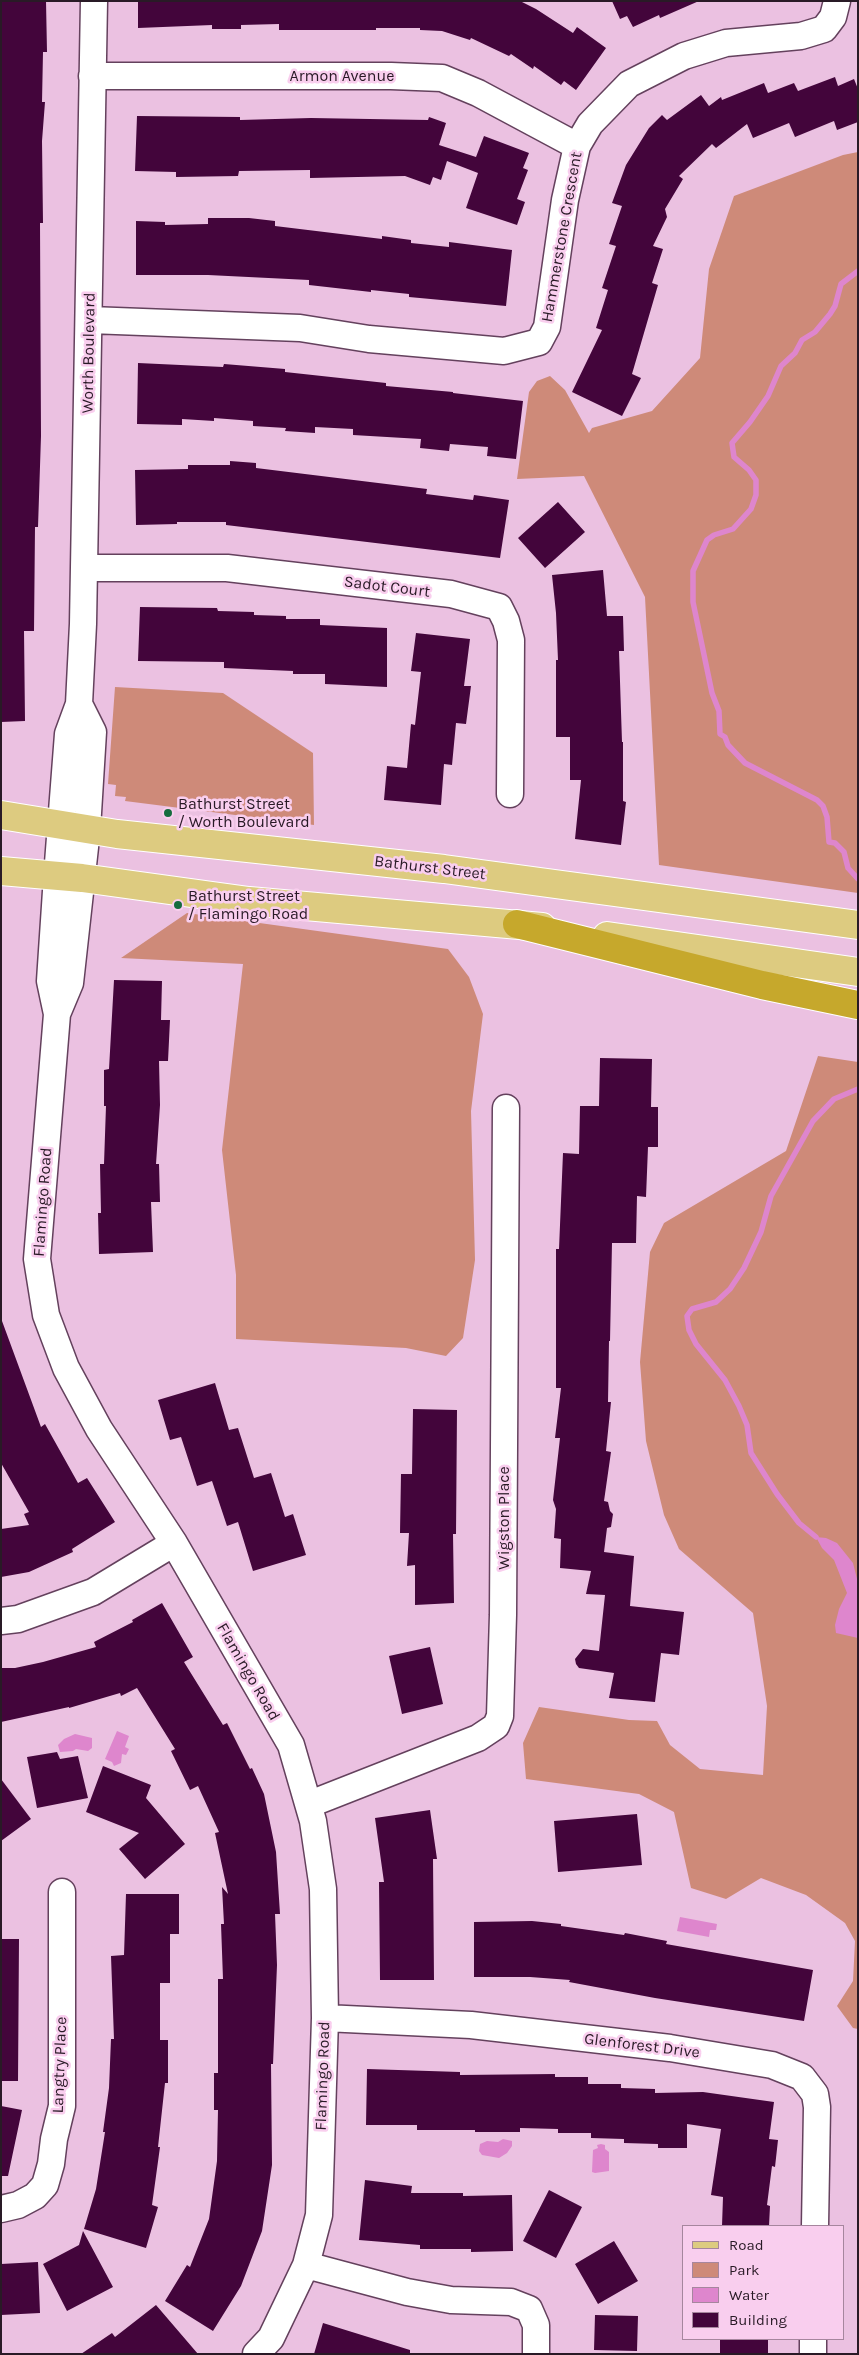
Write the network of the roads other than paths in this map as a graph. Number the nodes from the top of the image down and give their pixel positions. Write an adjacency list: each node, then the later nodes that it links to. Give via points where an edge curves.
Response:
1 (94, 1): 3 (street, Worth Boulevard)
2 (837, 1): 4 (street, Hammerstone Crescent, via 833,17 824,29 801,36 726,43 684,56 629,84 590,124)
3 (92, 76): 4 (street, Armon Avenue, via 442,78 478,93); 5 (street, Worth Boulevard)
4 (577, 146): 5 (street, Hammerstone Crescent, via 565,200 547,327 539,342 504,351 395,342 283,326)
5 (90, 320): 6 (street, Worth Boulevard)
6 (85, 568): 7 (street, Sadot Court, via 227,568 451,594 499,607 511,640); 9 (street, Worth Boulevard, via 79,704 93,732)
7 (510, 794)
8 (1, 815): 9 (main road, Bathurst Street)
9 (74, 826): 11 (street, Worth Boulevard); 13 (main road, Bathurst Street, via 444,869)
10 (1, 871): 11 (main road)
11 (69, 877): 12 (main road, via 249,901); 17 (street, Flamingo Road, via 50,981 57,1014 38,1260 46,1315 66,1368 99,1429)
12 (516, 924): 14 (main road); 15 (highway, via 762,985)
13 (858, 925)
14 (858, 972)
15 (858, 1005)
16 (506, 1108): 19 (street, Wigston Place, via 500,1716 496,1726 478,1738)
17 (174, 1543): 18 (street, via 94,1592 18,1619); 19 (street, Flamingo Road, via 291,1746)
18 (1, 1621)
19 (310, 1804): 21 (street, Flamingo Road, via 324,1889)
20 (62, 1892): 22 (street, Langtry Place, via 62,2106 52,2164 45,2185 35,2196)
21 (325, 2018): 23 (street, Glenforest Drive, via 471,2025 670,2048 772,2065 802,2077 815,2094 817,2107); 24 (street, Flamingo Road, via 319,2215)
22 (1, 2209)
23 (815, 2225)
24 (306, 2265): 26 (street, Flamingo Road, via 271,2338); 27 (street, via 407,2292 451,2300 511,2302 529,2308 536,2325)
25 (813, 2340): 28 (street)
26 (256, 2354)
27 (536, 2354)
28 (813, 2354)

